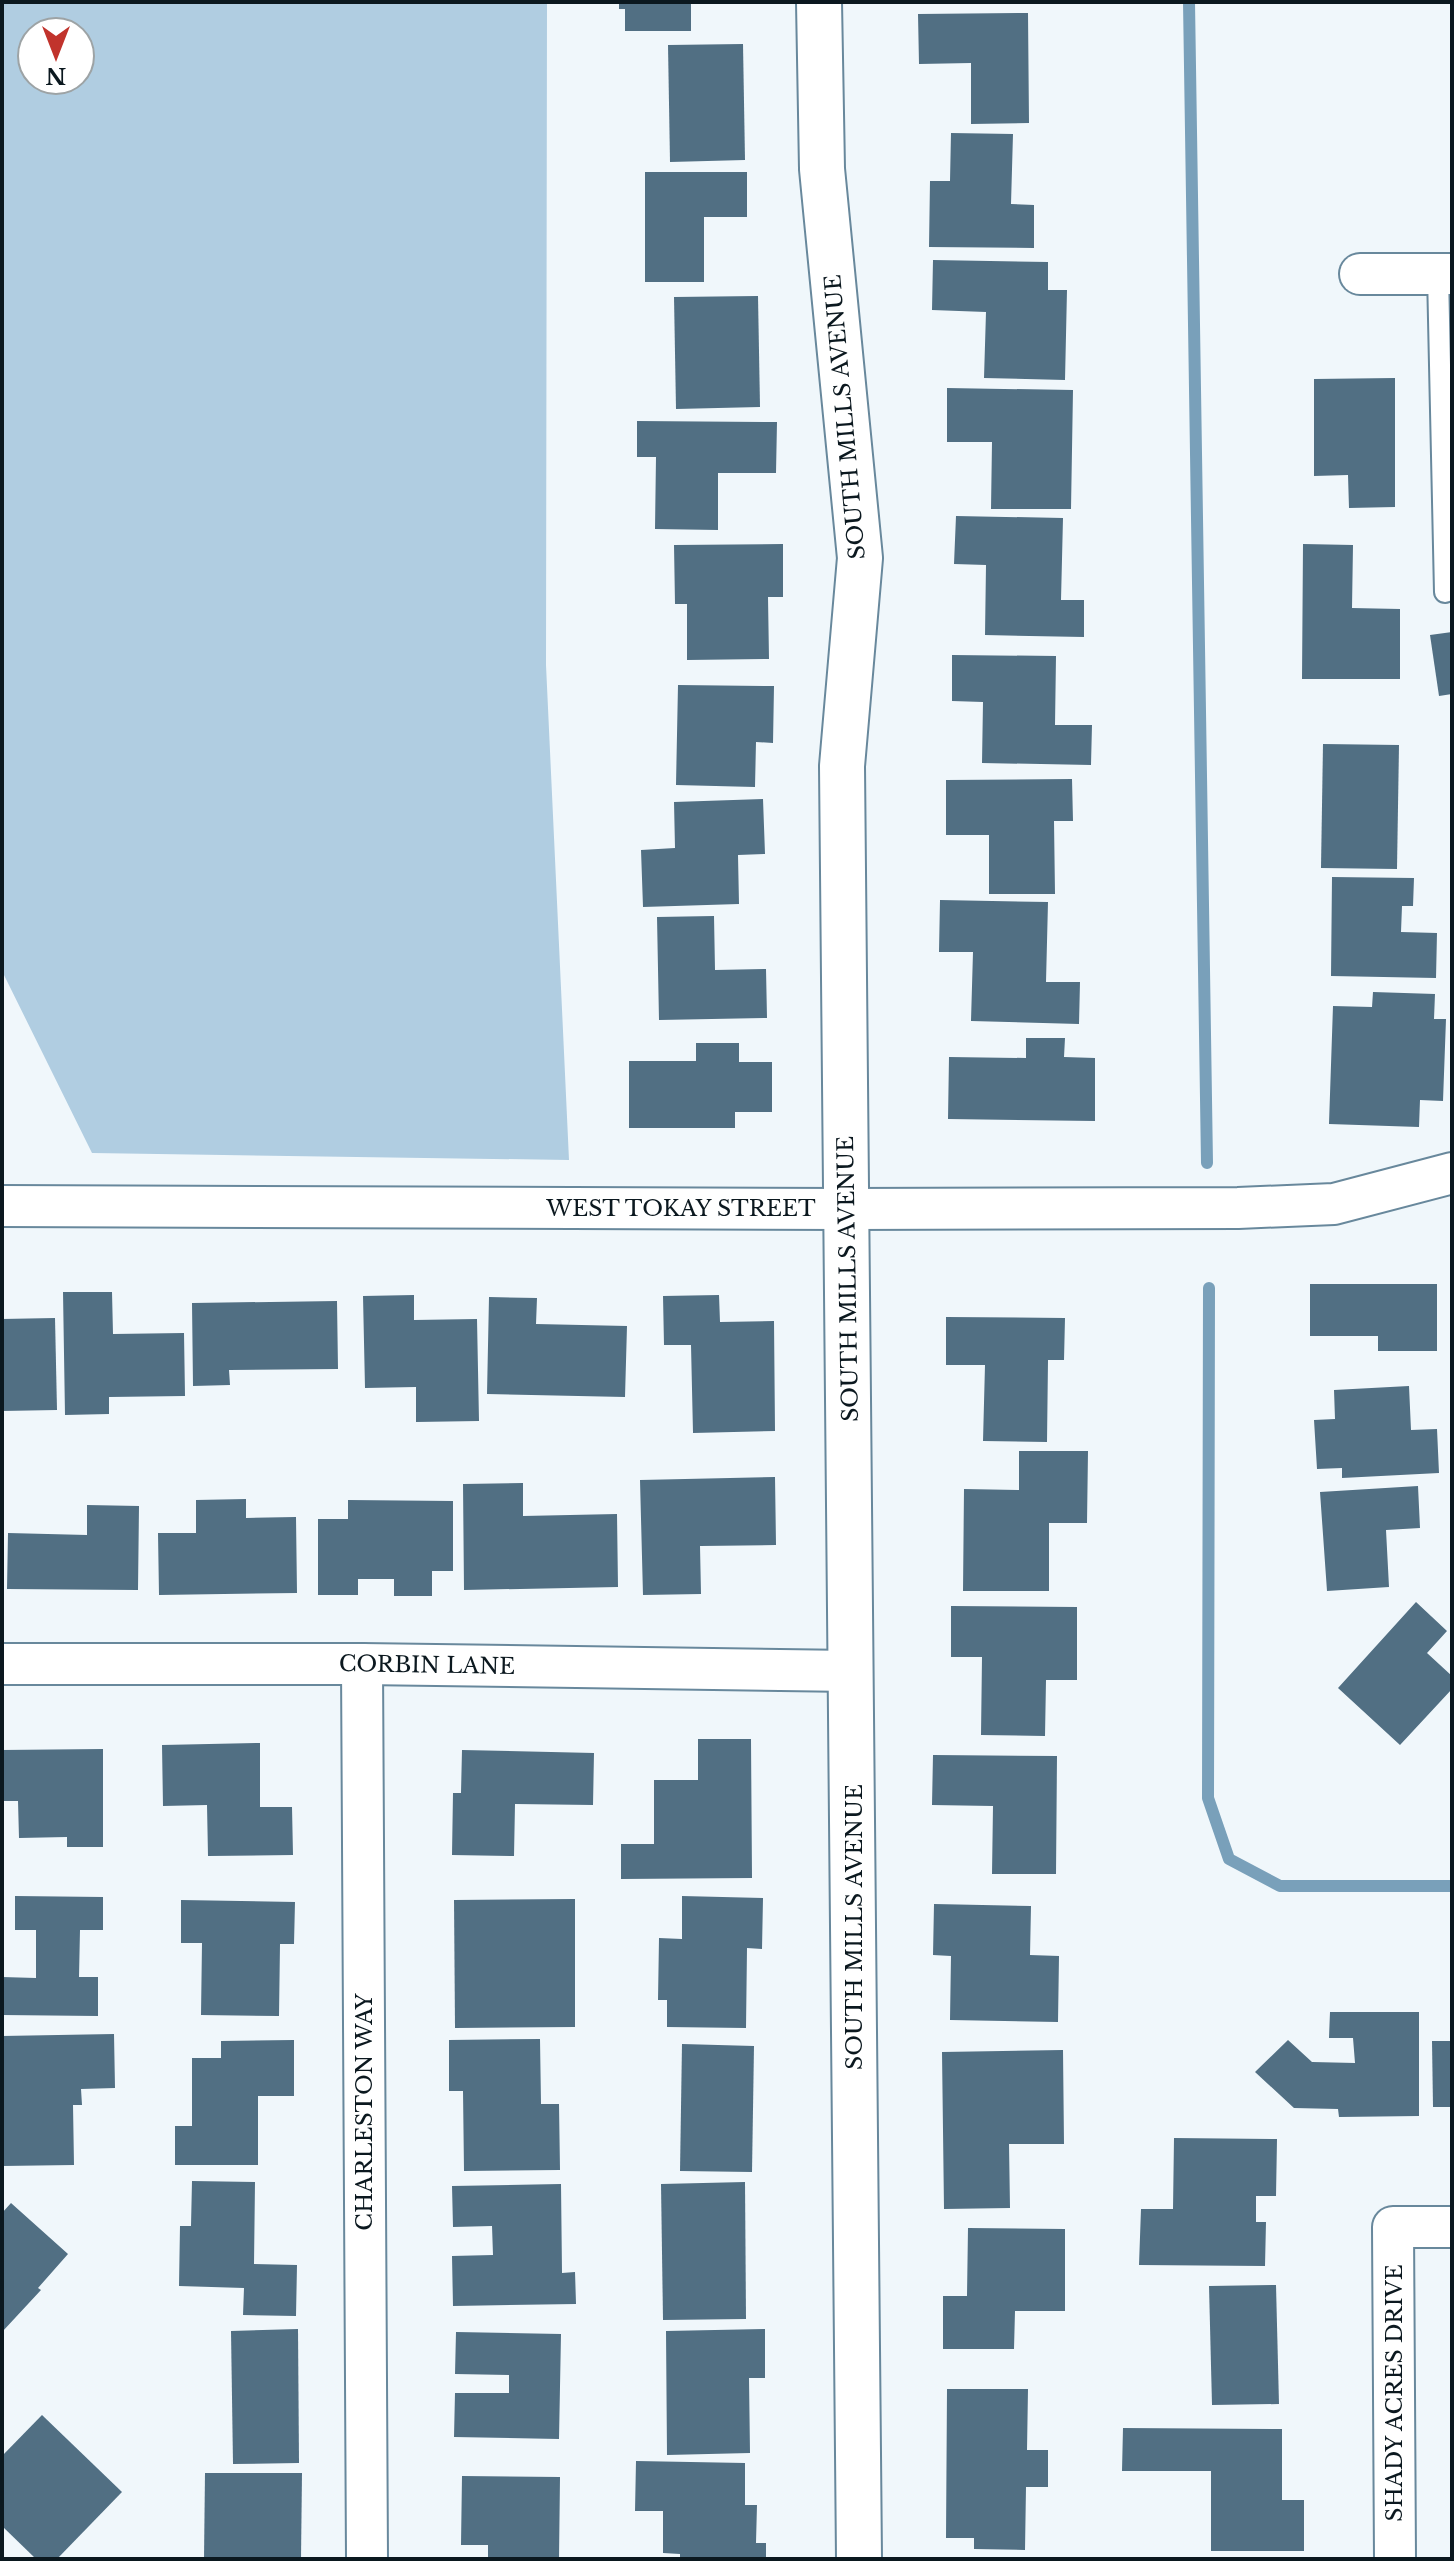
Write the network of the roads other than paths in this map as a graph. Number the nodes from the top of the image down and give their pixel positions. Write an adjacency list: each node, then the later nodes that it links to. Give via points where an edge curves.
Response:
1 (819, 2): 7 (street, SOUTH MILLS AVENUE, via 822,169 860,558 842,766)
2 (1360, 274): 3 (street)
3 (1445, 274): 4 (lane)
4 (1445, 592)
5 (1452, 1173): 7 (street, WEST TOKAY STREET, via 1334,1204)
6 (2, 1206): 7 (street, WEST TOKAY STREET)
7 (847, 1209): 10 (street, SOUTH MILLS AVENUE)
8 (2, 1664): 9 (street, CORBIN LANE)
9 (362, 1664): 10 (street, CORBIN LANE); 12 (street, CHARLESTON WAY)
10 (852, 1671): 13 (street, SOUTH MILLS AVENUE)
11 (1452, 2227): 14 (street, SHADY ACRES DRIVE, via 1393,2227)
12 (367, 2559)
13 (859, 2559)
14 (1395, 2559)

